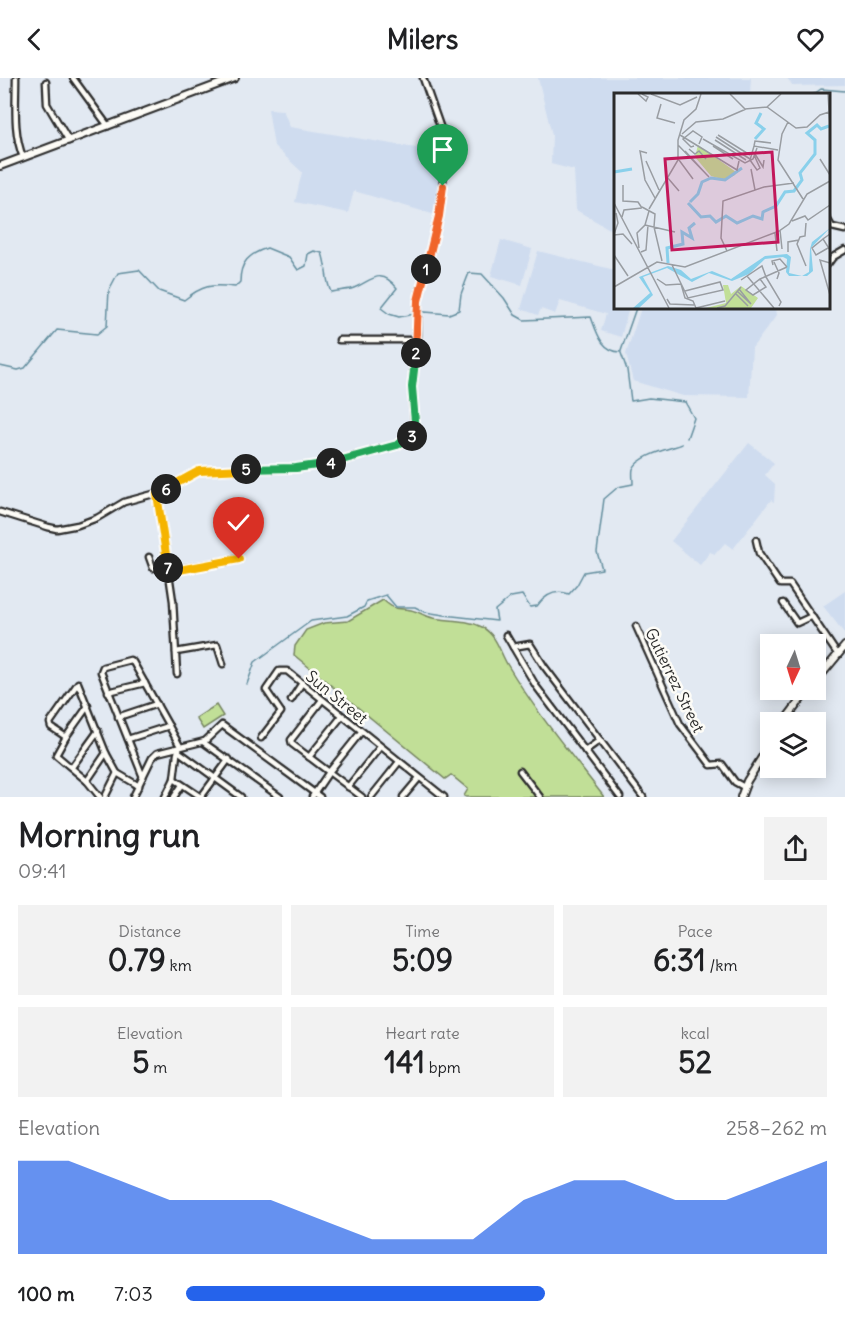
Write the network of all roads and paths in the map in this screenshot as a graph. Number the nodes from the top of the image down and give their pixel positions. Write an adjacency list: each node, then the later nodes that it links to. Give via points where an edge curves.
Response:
1 (16, 78): 8 (street, via 16,131)
2 (73, 78): 6 (street)
3 (235, 78): 6 (main road)
4 (423, 78): 15 (street, via 447,146 439,216 418,301)
5 (46, 82): 7 (street, via 47,104)
6 (108, 126): 7 (main road)
7 (69, 141): 8 (main road)
8 (23, 157): 9 (main road)
9 (0, 166)
10 (830, 223): 11 (street)
11 (845, 230)
12 (845, 250): 13 (street)
13 (830, 261)
14 (339, 340): 15 (street)
15 (417, 340): 16 (street, via 412,387 416,434 399,444 332,463 199,471)
16 (157, 494): 17 (street, via 124,502 97,518 57,529); 21 (street)
17 (0, 512)
18 (756, 540): 23 (street, via 759,553 780,585 789,584)
19 (149, 557): 21 (street, via 153,568)
20 (239, 559): 21 (street)
21 (168, 569): 28 (street)
22 (783, 603): 23 (street, via 797,623)
23 (812, 616): 29 (street)
24 (636, 626): 74 (street, Gutierrez Street, via 685,733 711,765 722,764 735,782)
25 (506, 635): 27 (street)
26 (845, 646): 29 (main road)
27 (513, 647): 52 (street, via 530,644); 56 (street, via 536,686)
28 (176, 652): 30 (street, via 217,645); 33 (street)
29 (838, 655): 31 (main road)
30 (223, 664)
31 (826, 669)
32 (76, 674): 34 (street)
33 (177, 674)
34 (78, 683): 42 (street); 49 (street, via 50,723)
35 (145, 683): 37 (street); 37 (street, via 130,660 102,668); 41 (street)
36 (302, 683): 38 (street); 39 (street, Sun Street); 50 (street, Sun Street, via 287,671 279,671 266,690 281,712)
37 (108, 692): 45 (street)
38 (291, 700)
39 (322, 700): 44 (street, Sun Street); 58 (street, via 291,740)
40 (800, 700): 43 (main road)
41 (157, 704): 45 (street); 46 (street)
42 (88, 706): 47 (street); 49 (street)
43 (791, 712)
44 (342, 716): 48 (street, Sun Street); 58 (street)
45 (118, 717): 51 (street)
46 (169, 726): 51 (street); 55 (street)
47 (98, 731): 57 (street); 62 (street)
48 (361, 732): 54 (street, Sun Street); 64 (street)
49 (66, 737): 62 (street, via 56,755)
50 (261, 738)
51 (128, 739): 66 (street)
52 (600, 740): 56 (street); 93 (street)
53 (203, 742): 55 (street); 59 (street); 76 (street, via 222,725)
54 (380, 747): 61 (street, Sun Street); 73 (street)
55 (179, 748): 66 (street, via 157,753); 67 (street); 69 (street)
56 (585, 751): 92 (street)
57 (106, 753): 65 (street); 70 (street)
58 (309, 757): 64 (street)
59 (229, 759): 67 (street); 84 (street)
60 (760, 761): 74 (main road)
61 (399, 762): 68 (street, Sun Street); 87 (street)
62 (72, 767): 70 (street)
63 (520, 771): 91 (street)
64 (329, 772): 73 (street); 76 (street)
65 (117, 773): 72 (street); 78 (street)
66 (143, 777): 72 (street)
67 (214, 777): 82 (street); 83 (street)
68 (419, 778): 75 (street, Sun Street); 88 (street)
69 (174, 779): 71 (street); 80 (street)
70 (87, 781): 77 (street)
71 (182, 784): 81 (street); 82 (street)
72 (139, 786): 79 (street)
73 (348, 787): 86 (street)
74 (744, 787): 94 (main road)
75 (437, 792): 89 (street); 90 (street, Sun Street)
76 (313, 795): 85 (street)
77 (100, 797)
78 (105, 797)
79 (133, 797)
80 (165, 797)
81 (174, 797)
82 (201, 797)
83 (241, 797)
84 (280, 797)
85 (320, 797)
86 (362, 797)
87 (371, 797)
88 (403, 797)
89 (433, 797)
90 (444, 797)
91 (540, 797)
92 (620, 797)
93 (643, 797)
94 (741, 797)

